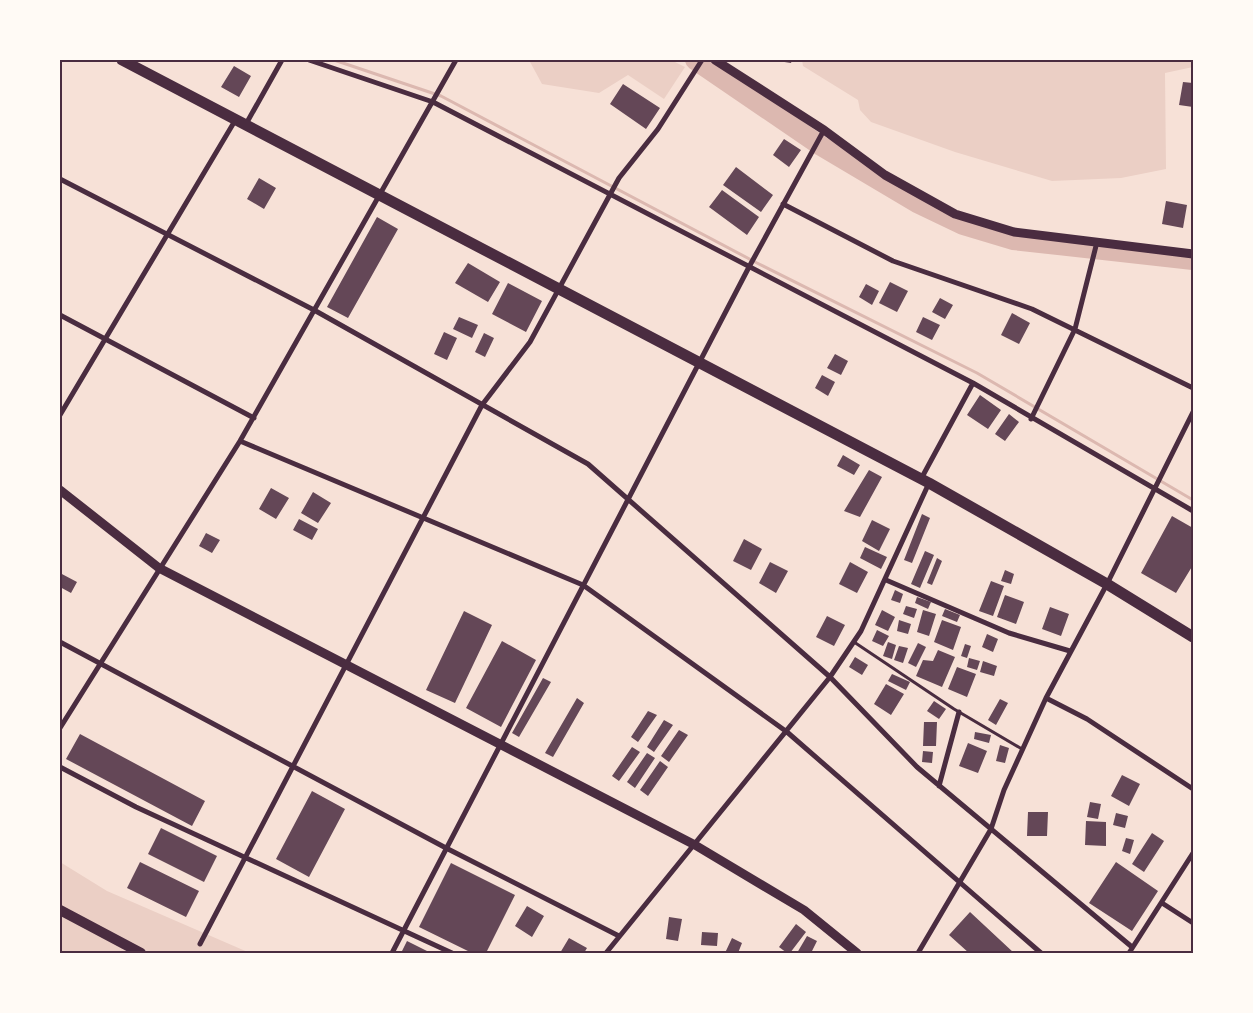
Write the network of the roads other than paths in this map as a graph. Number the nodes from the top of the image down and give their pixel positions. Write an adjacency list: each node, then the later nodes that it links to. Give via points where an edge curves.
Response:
1 (122, 60): 8 (main road)
2 (282, 60): 8 (street)
3 (309, 60): 7 (street)
4 (456, 60): 7 (street)
5 (702, 60): 12 (street, via 658,129)
6 (715, 60): 9 (street)
7 (433, 102): 11 (street); 12 (street)
8 (241, 121): 11 (main road); 14 (street)
9 (824, 130): 13 (street); 15 (street, via 885,175 955,214 1014,232)
10 (60, 179): 14 (street)
11 (380, 194): 18 (main road); 19 (street)
12 (610, 194): 17 (street); 18 (street)
13 (783, 204): 17 (street); 21 (street, via 893,261 1032,309)
14 (167, 235): 19 (street); 22 (street)
15 (1097, 242): 16 (street); 21 (street)
16 (1193, 254)
17 (749, 267): 23 (street); 24 (street)
18 (560, 289): 23 (main road); 26 (street, via 530,342)
19 (314, 310): 26 (street); 29 (street)
20 (60, 315): 22 (street)
21 (1076, 329): 25 (street); 30 (street)
22 (105, 339): 28 (street); 29 (street)
23 (700, 362): 32 (main road); 35 (street)
24 (973, 383): 30 (street); 32 (street)
25 (1193, 388)
26 (482, 405): 35 (street, via 588,464); 37 (street)
27 (1193, 412): 33 (street)
28 (60, 415)
29 (254, 418): 31 (street)
30 (1031, 419): 33 (street)
31 (240, 441): 37 (street); 38 (street)
32 (925, 481): 39 (street); 40 (main road)
33 (1154, 489): 36 (street); 40 (street)
34 (60, 490): 38 (street)
35 (628, 498): 41 (street); 48 (street)
36 (1193, 511)
37 (422, 519): 41 (street); 46 (street)
38 (159, 568): 46 (street); 47 (street)
39 (886, 580): 44 (street); 45 (street, via 1009,633)
40 (1107, 584): 42 (main road); 45 (street)
41 (583, 585): 52 (street); 53 (street)
42 (1193, 637)
43 (60, 642): 47 (street)
44 (854, 642): 48 (street); 50 (lane)
45 (1070, 651): 49 (street)
46 (346, 664): 53 (street); 56 (street)
47 (99, 665): 51 (street); 56 (street)
48 (830, 677): 52 (street); 57 (street, via 917,767)
49 (1046, 698): 54 (street); 58 (street, via 1087,719)
50 (959, 712): 54 (lane); 57 (street)
51 (60, 728)
52 (788, 732): 60 (street); 64 (street)
53 (501, 744): 60 (street); 61 (street)
54 (1022, 749): 59 (street)
55 (60, 767): 63 (street, via 136,807)
56 (293, 767): 61 (street); 63 (street)
57 (940, 786): 59 (street)
58 (1193, 789)
59 (991, 829): 64 (street); 71 (street)
60 (695, 845): 69 (street); 76 (street, via 804,910)
61 (446, 848): 68 (street); 69 (street)
62 (1193, 853): 65 (street)
63 (246, 858): 68 (street); 70 (street)
64 (958, 883): 77 (street); 78 (street)
65 (1162, 903): 67 (street); 71 (street)
66 (60, 910): 72 (main road)
67 (1193, 923)
68 (403, 930): 73 (street); 74 (street)
69 (619, 936): 75 (street)
70 (200, 944)
71 (1132, 947): 79 (street)
72 (141, 953)
73 (392, 953)
74 (452, 953)
75 (606, 953)
76 (857, 953)
77 (918, 953)
78 (1042, 953)
79 (1129, 953)

